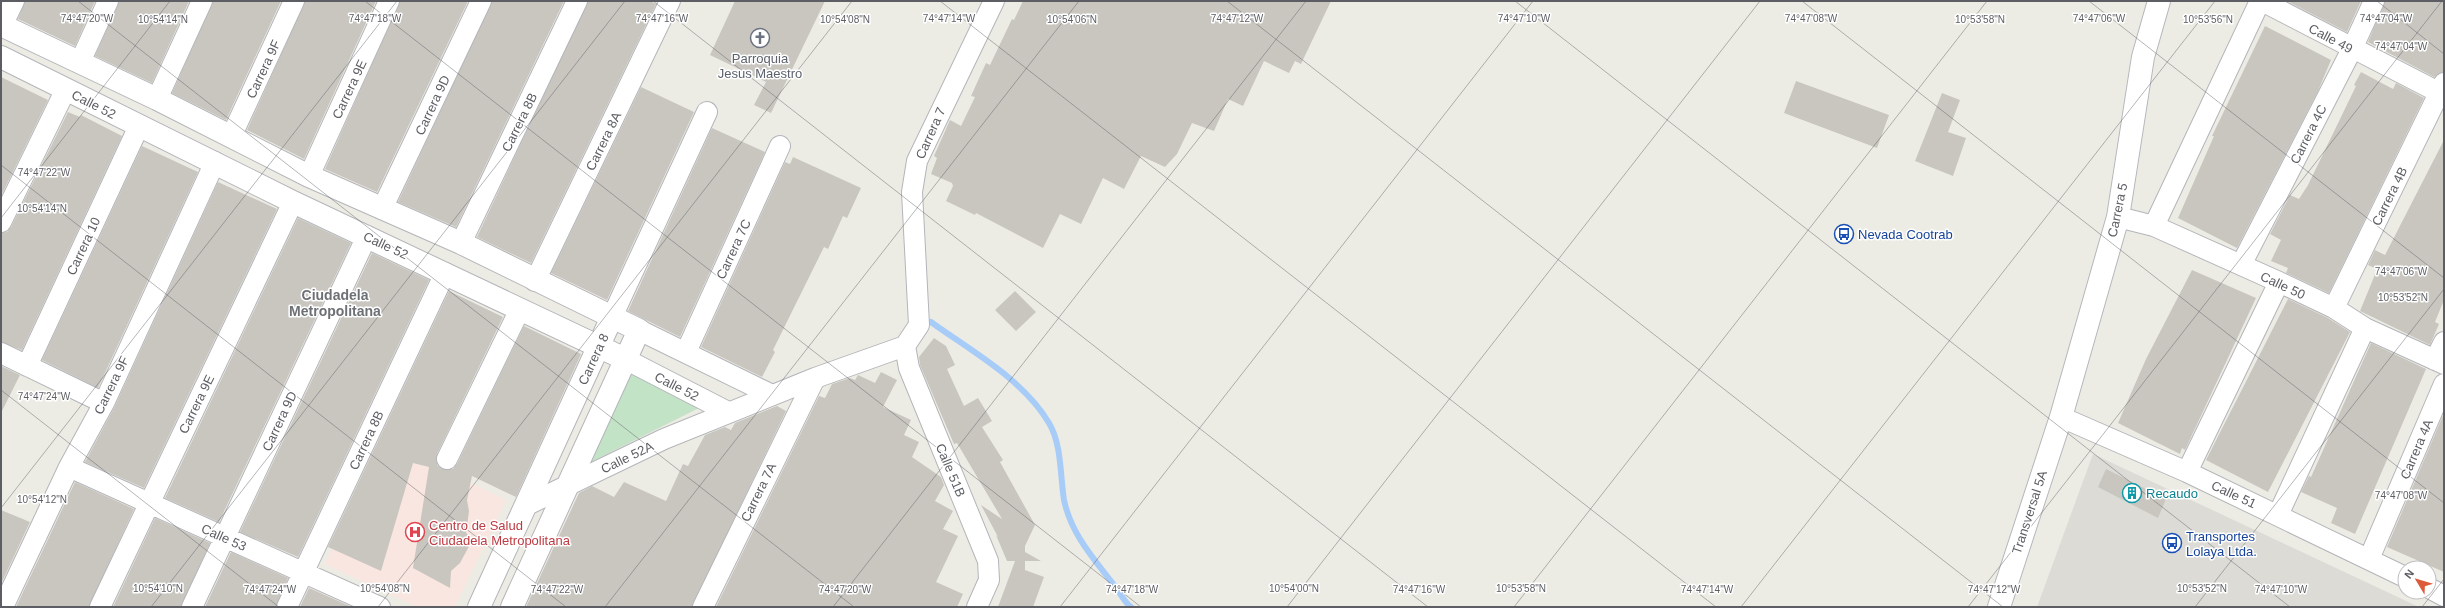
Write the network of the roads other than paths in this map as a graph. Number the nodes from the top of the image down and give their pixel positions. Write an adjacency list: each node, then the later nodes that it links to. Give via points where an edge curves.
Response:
1 (14, 1): 13 (street)
2 (108, 1): 16 (street)
3 (202, 1): 19 (street)
4 (294, 1): 22 (street, Carrera 9F)
5 (389, 1): 25 (street, Carrera 9E)
6 (481, 1): 27 (street, Carrera 9D)
7 (577, 1): 32 (street, Carrera 8B)
8 (670, 1): 35 (street, Carrera 8A)
9 (994, 1): 43 (street, Carrera 7, via 917,160 912,192 919,325)
10 (2159, 1): 28 (street, Carrera 5, via 2143,58)
11 (2261, 1): 14 (street, Calle 49); 30 (street)
12 (2374, 1): 14 (street, Carrera 4C)
13 (2, 25): 16 (street)
14 (2352, 49): 18 (street, Calle 49); 33 (street, Carrera 4C)
15 (1, 57): 17 (street, Calle 52)
16 (80, 62): 19 (street)
17 (66, 89): 21 (street, Calle 52); 29 (street)
18 (2442, 90): 37 (street, Carrera 4B)
19 (157, 99): 22 (street)
20 (707, 112): 39 (street, Carrera 8)
21 (139, 126): 24 (street, Calle 52); 49 (street, Carrera 10)
22 (231, 137): 25 (street)
23 (780, 146): 45 (street, Carrera 7C)
24 (215, 162): 26 (street, Calle 52); 53 (street, Carrera 9F)
25 (310, 176): 27 (street)
26 (293, 202): 31 (street, Calle 52); 60 (street, Carrera 9E)
27 (382, 209): 32 (street)
28 (2118, 217): 30 (street, Calle 50); 55 (street, Carrera 5)
29 (1, 222)
30 (2154, 226): 33 (street, Calle 50)
31 (367, 236): 34 (street, Calle 52); 63 (street, Carrera 9D)
32 (461, 243): 35 (street)
33 (2241, 265): 36 (street, Calle 50)
34 (444, 273): 38 (street, Calle 52); 65 (street, Carrera 8B)
35 (535, 281): 39 (street)
36 (2279, 282): 37 (street, Calle 50); 58 (street)
37 (2334, 308): 40 (street, Calle 50)
38 (520, 309): 44 (street, Calle 52); 56 (street)
39 (612, 317): 41 (street); 44 (street, Carrera 8)
40 (2365, 328): 48 (street, Calle 50); 62 (street)
41 (639, 330): 45 (street); 47 (street)
42 (2444, 342): 48 (street)
43 (905, 346): 50 (street); 67 (street, Calle 51B, via 909,368 988,561 989,580)
44 (599, 347): 47 (street, Calle 52); 61 (street, Carrera 8)
45 (686, 352): 52 (street)
46 (1, 353): 49 (street)
47 (625, 359): 54 (street, Calle 52); 59 (street)
48 (2440, 362)
49 (27, 366): 53 (street)
50 (815, 378): 52 (street); 75 (street, Carrera 7A)
51 (2444, 384): 64 (street, Carrera 4A)
52 (772, 395): 54 (street)
53 (104, 403): 57 (street, Carrera 9F)
54 (728, 412): 59 (street, Calle 52A, via 664,439)
55 (2061, 417): 58 (street, Calle 51); 76 (street, Transversal 5A)
56 (447, 459)
57 (68, 467): 60 (street, Calle 53); 68 (street, Carrera 9F)
58 (2187, 472): 62 (street, Calle 51)
59 (566, 486): 61 (street, Calle 52A); 74 (street)
60 (149, 502): 63 (street, Calle 53); 69 (street, Carrera 9E)
61 (527, 506): 73 (street, Carrera 8)
62 (2278, 515): 64 (street, Calle 51)
63 (224, 537): 65 (street, Calle 53); 70 (street, Carrera 9D)
64 (2369, 559): 66 (street, Calle 51)
65 (303, 572): 71 (street, Carrera 8B); 72 (street, Calle 53)
66 (2397, 572)
67 (980, 601)
68 (3, 607)
69 (100, 607)
70 (192, 607)
71 (286, 607)
72 (380, 607)
73 (478, 607)
74 (512, 607)
75 (702, 607)
76 (1999, 607)

